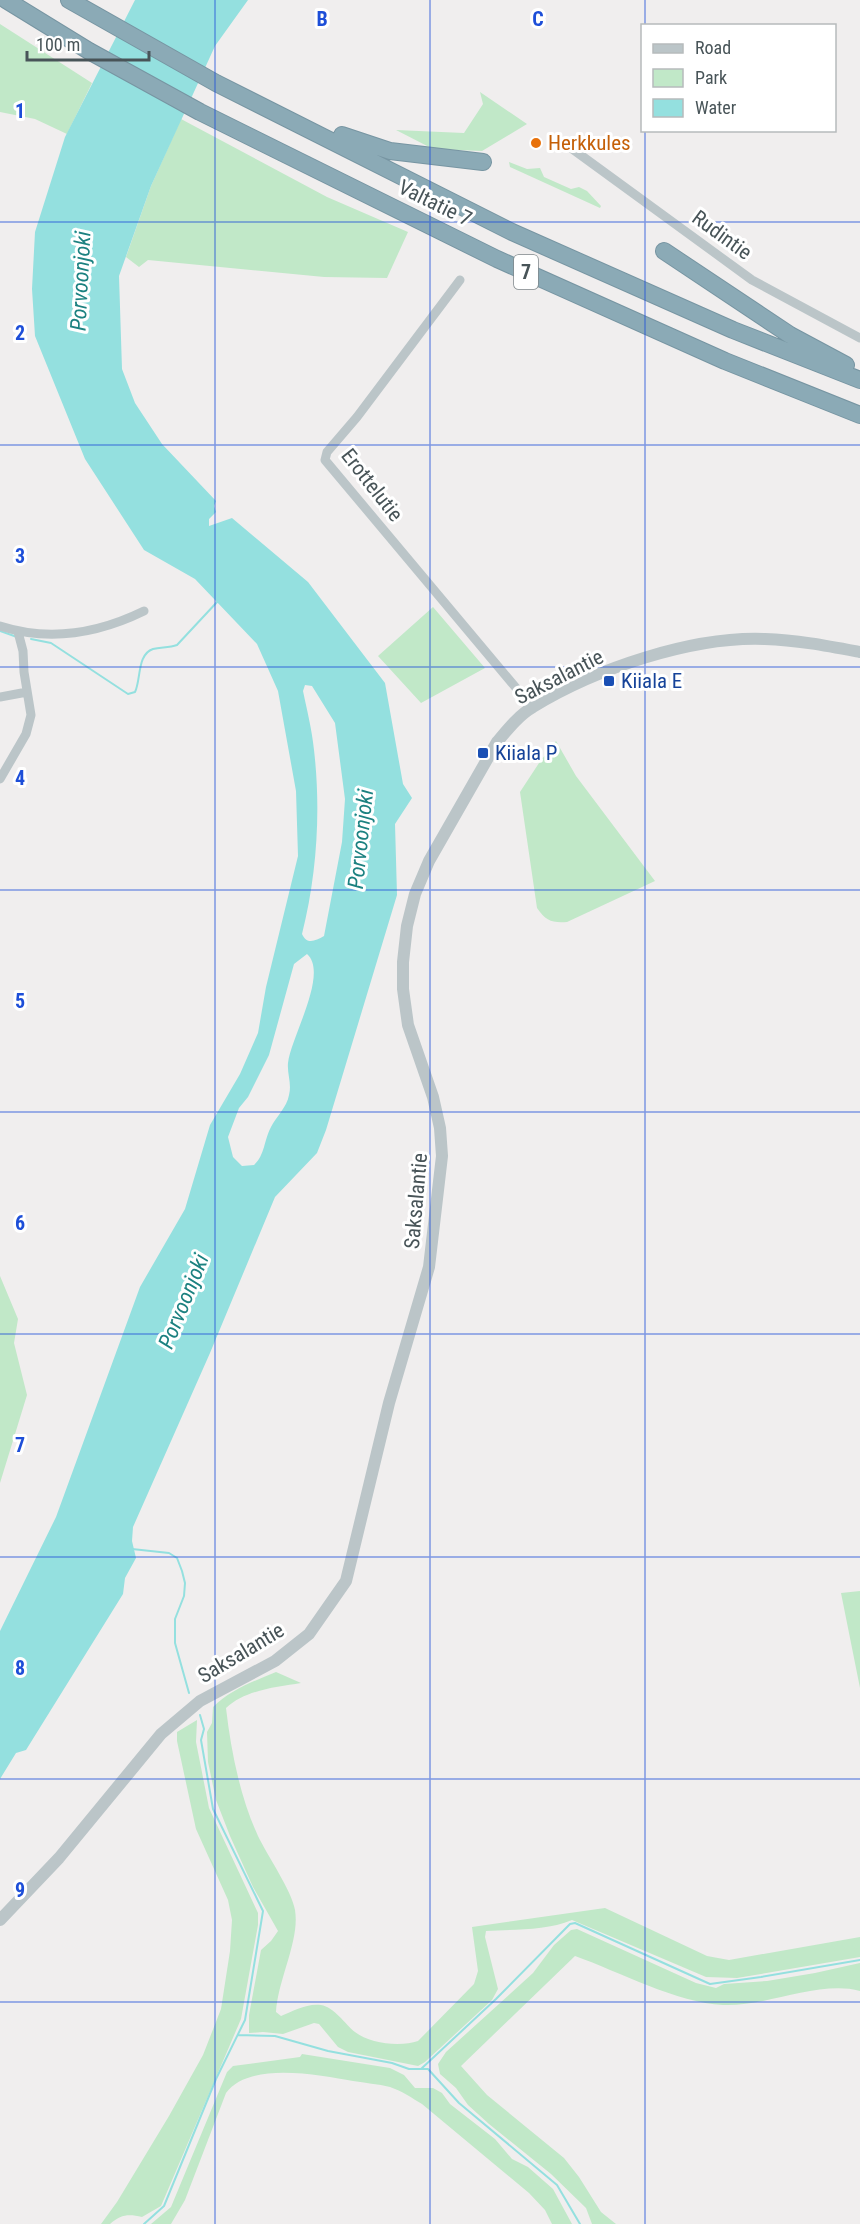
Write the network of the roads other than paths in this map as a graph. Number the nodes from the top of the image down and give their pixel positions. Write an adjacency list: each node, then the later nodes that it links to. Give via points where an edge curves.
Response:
1 (6, 0): 11 (highway, Valtatie 7 / 7, via 200,112 497,259 725,361)
2 (69, 0): 3 (highway, Valtatie 7 / 7)
3 (235, 92): 5 (highway, via 364,144 390,151); 10 (highway, Valtatie 7 / 7, via 513,232 733,330)
4 (571, 148): 8 (street, Rudintie, via 752,280)
5 (483, 162)
6 (664, 251): 9 (highway, via 790,335)
7 (460, 280): 18 (street, Erottelutie, via 327,452 325,460)
8 (860, 338)
9 (860, 372)
10 (860, 380)
11 (860, 415)
12 (144, 611): 14 (street, via 107,627 70,635)
13 (0, 626): 14 (street)
14 (18, 632): 16 (street)
15 (860, 652): 18 (street, Saksalantie, via 763,638 710,642 592,677)
16 (27, 692): 17 (street); 19 (street, via 31,715 26,734)
17 (0, 697)
18 (532, 707): 20 (street, Saksalantie, via 497,742 434,851 415,894 407,926 403,989 408,1024 433,1097 442,1156 429,1267 389,1403 346,1581 309,1634 275,1661 200,1701 161,1734 59,1858)
19 (0, 779)
20 (0, 1920)

